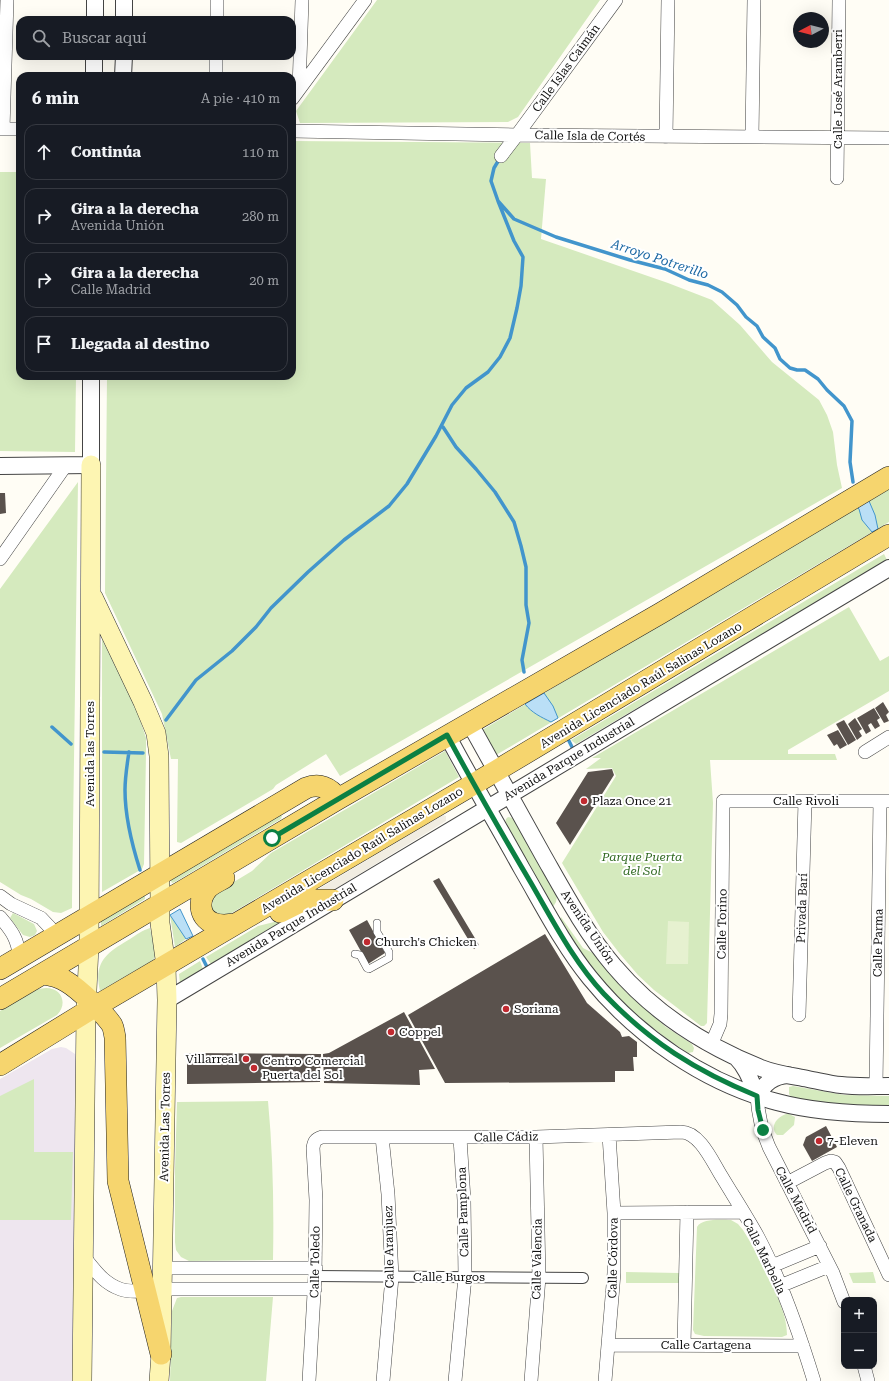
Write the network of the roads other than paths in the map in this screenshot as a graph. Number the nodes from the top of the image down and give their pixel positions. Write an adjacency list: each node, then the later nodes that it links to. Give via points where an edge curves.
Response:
1 (7, 0): 21 (street)
2 (95, 0): 11 (street)
3 (124, 0): 12 (street)
4 (217, 0): 13 (street)
5 (302, 0): 20 (street)
6 (365, 0): 20 (street)
7 (616, 0): 24 (street, Calle Islas Caimán)
8 (668, 0): 25 (street)
9 (754, 0): 26 (street)
10 (839, 0): 27 (street, Calle José Aramberri)
11 (95, 16)
12 (124, 16)
13 (217, 16)
14 (94, 60): 17 (street)
15 (124, 60): 18 (street)
16 (216, 60): 19 (street)
17 (94, 72)
18 (124, 72)
19 (216, 72)
20 (296, 94)
21 (1, 129): 22 (street)
22 (16, 129)
23 (296, 131): 24 (street, Calle Isla de Cortés)
24 (517, 135): 25 (street, Calle Isla de Cortés); 29 (street, Calle Islas Caimán)
25 (666, 137): 26 (street, Calle Isla de Cortés)
26 (752, 137): 27 (street, Calle Isla de Cortés)
27 (838, 138): 28 (street, Calle Isla de Cortés); 30 (street, Calle José Aramberri)
28 (889, 138)
29 (501, 156)
30 (837, 178)
31 (91, 380): 33 (street)
32 (66, 464): 33 (street); 34 (street); 37 (street)
33 (91, 465): 39 (main road, Avenida las Torres)
34 (0, 466)
35 (889, 477): 40 (main road, via 660,613)
36 (889, 535): 44 (main road, Avenida Licenciado Raúl Salinas Lozano)
37 (0, 559)
38 (889, 568): 46 (street, Avenida Parque Industrial)
39 (90, 592): 53 (main road, Avenida las Torres, via 156,733 159,756); 59 (main road, Avenida las Torres)
40 (469, 722): 41 (main road); 44 (street, Avenida Unión)
41 (447, 735): 45 (street, Avenida Unión); 47 (main road)
42 (889, 737): 43 (street)
43 (865, 752)
44 (496, 771): 45 (main road, Avenida Licenciado Raúl Salinas Lozano); 46 (street, Avenida Unión)
45 (474, 784): 51 (street, Avenida Unión); 62 (main road, Avenida Licenciado Raúl Salinas Lozano)
46 (509, 795): 51 (street, Avenida Parque Industrial); 54 (street, Avenida Unión)
47 (338, 798): 52 (main road); 53 (main road, via 334,792 322,786 306,788)
48 (723, 801): 49 (street, Calle Rivoli); 76 (street, Calle Torino, via 721,1014 720,1024)
49 (806, 801): 50 (street, Calle Rivoli); 75 (street, Privada Barí)
50 (884, 801): 81 (street, Calle Parma)
51 (488, 808): 56 (street, Avenida Parque Industrial); 60 (street, Avenida Unión)
52 (272, 838): 58 (main road); 62 (main road, via 258,854 204,893 201,912 211,922 222,925)
53 (159, 874): 58 (main road, Avenida Las Torres); 59 (main road)
54 (559, 884): 60 (street, via 560,900); 65 (street, Avenida Unión)
55 (0, 896): 57 (street)
56 (333, 900): 62 (main road, via 304,900 274,915); 73 (street, Avenida Parque Industrial)
57 (11, 904): 61 (street); 64 (street, via 41,918)
58 (160, 905): 66 (main road); 69 (main road, Avenida Las Torres)
59 (89, 916): 64 (main road); 66 (main road)
60 (550, 916): 65 (street, via 566,914 579,931); 79 (street, Avenida Unión, via 582,966 604,994 639,1028)
61 (0, 918): 68 (street, via 16,940)
62 (244, 920): 69 (main road, Avenida Licenciado Raúl Salinas Lozano)
63 (377, 923): 67 (lane, via 377,932 389,952 389,958 369,969 360,955)
64 (57, 935): 68 (main road)
65 (594, 940): 76 (street, Avenida Unión, via 626,980 682,1026)
66 (89, 946): 71 (main road); 74 (main road)
67 (355, 954)
68 (19, 958): 70 (main road)
69 (166, 966): 73 (main road, Avenida Las Torres); 74 (main road, Avenida Licenciado Raúl Salinas Lozano)
70 (0, 969)
71 (44, 974): 72 (main road); 74 (main road, via 67,982)
72 (0, 999)
73 (167, 1000): 98 (main road, Avenida Las Torres)
74 (92, 1012): 78 (main road, Avenida Licenciado Raúl Salinas Lozano); 95 (main road); 106 (main road, via 111,1025 115,1037 118,1180)
75 (799, 1015)
76 (711, 1045): 77 (street, Avenida Unión); 79 (street)
77 (735, 1056): 80 (street, Avenida Unión, via 762,1068); 82 (street, via 747,1071)
78 (0, 1065)
79 (698, 1068): 82 (street, Avenida Unión)
80 (788, 1075): 81 (street, Avenida Unión, via 841,1085); 82 (street, via 770,1079)
81 (883, 1086)
82 (757, 1096): 83 (street, Avenida Unión, via 813,1109); 90 (street, Calle Madrid, via 765,1135)
83 (889, 1114)
84 (609, 1135): 86 (street, Calle Cádiz); 88 (street, Calle Cádiz, via 686,1132); 93 (street, Calle Córdova)
85 (382, 1137): 87 (street, Calle Cádiz); 89 (street, Calle Cádiz, via 319,1138); 100 (street, Calle Aranjuez)
86 (536, 1137): 87 (street, Calle Cádiz); 102 (street, Calle Valencia)
87 (460, 1138): 101 (street, Calle Pamplona)
88 (697, 1140): 92 (street, Calle Marbella)
89 (314, 1142): 103 (street, Calle Toledo)
90 (787, 1183): 94 (street, Calle Madrid); 99 (street, Calle Granada, via 825,1163 835,1162)
91 (687, 1212): 92 (street); 93 (street); 109 (street)
92 (743, 1212): 96 (street, Calle Marbella)
93 (614, 1213): 108 (street, Calle Córdova, via 614,1283)
94 (820, 1246): 96 (street); 97 (street, Calle Madrid)
95 (84, 1257): 106 (street, Calle Burgos, via 108,1284 122,1290); 113 (main road)
96 (772, 1266): 105 (street, Calle Marbella)
97 (829, 1266): 105 (street); 107 (street, Calle Madrid)
98 (163, 1268): 103 (street, Calle Burgos); 106 (main road, Avenida Las Torres)
99 (889, 1275)
100 (392, 1277): 101 (street, Calle Burgos); 103 (street, Calle Burgos); 116 (street, Calle Aranjuez)
101 (465, 1277): 102 (street, Calle Burgos); 117 (street, Calle Pamplona)
102 (539, 1277): 104 (street, Calle Burgos); 118 (street, Calle Valencia)
103 (315, 1278): 106 (street, Calle Burgos); 115 (street, Calle Toledo)
104 (583, 1278)
105 (780, 1286): 110 (street, Calle Marbella)
106 (154, 1289): 111 (main road)
107 (842, 1297)
108 (609, 1345): 109 (street, Calle Cartagena); 119 (street, Calle Córdova)
109 (684, 1345): 110 (street, Calle Cartagena)
110 (803, 1346): 120 (street, Calle Marbella)
111 (162, 1354): 114 (main road)
112 (865, 1369): 121 (street)
113 (82, 1381)
114 (159, 1381)
115 (309, 1381)
116 (383, 1381)
117 (455, 1381)
118 (531, 1381)
119 (606, 1381)
120 (814, 1381)
121 (868, 1381)

